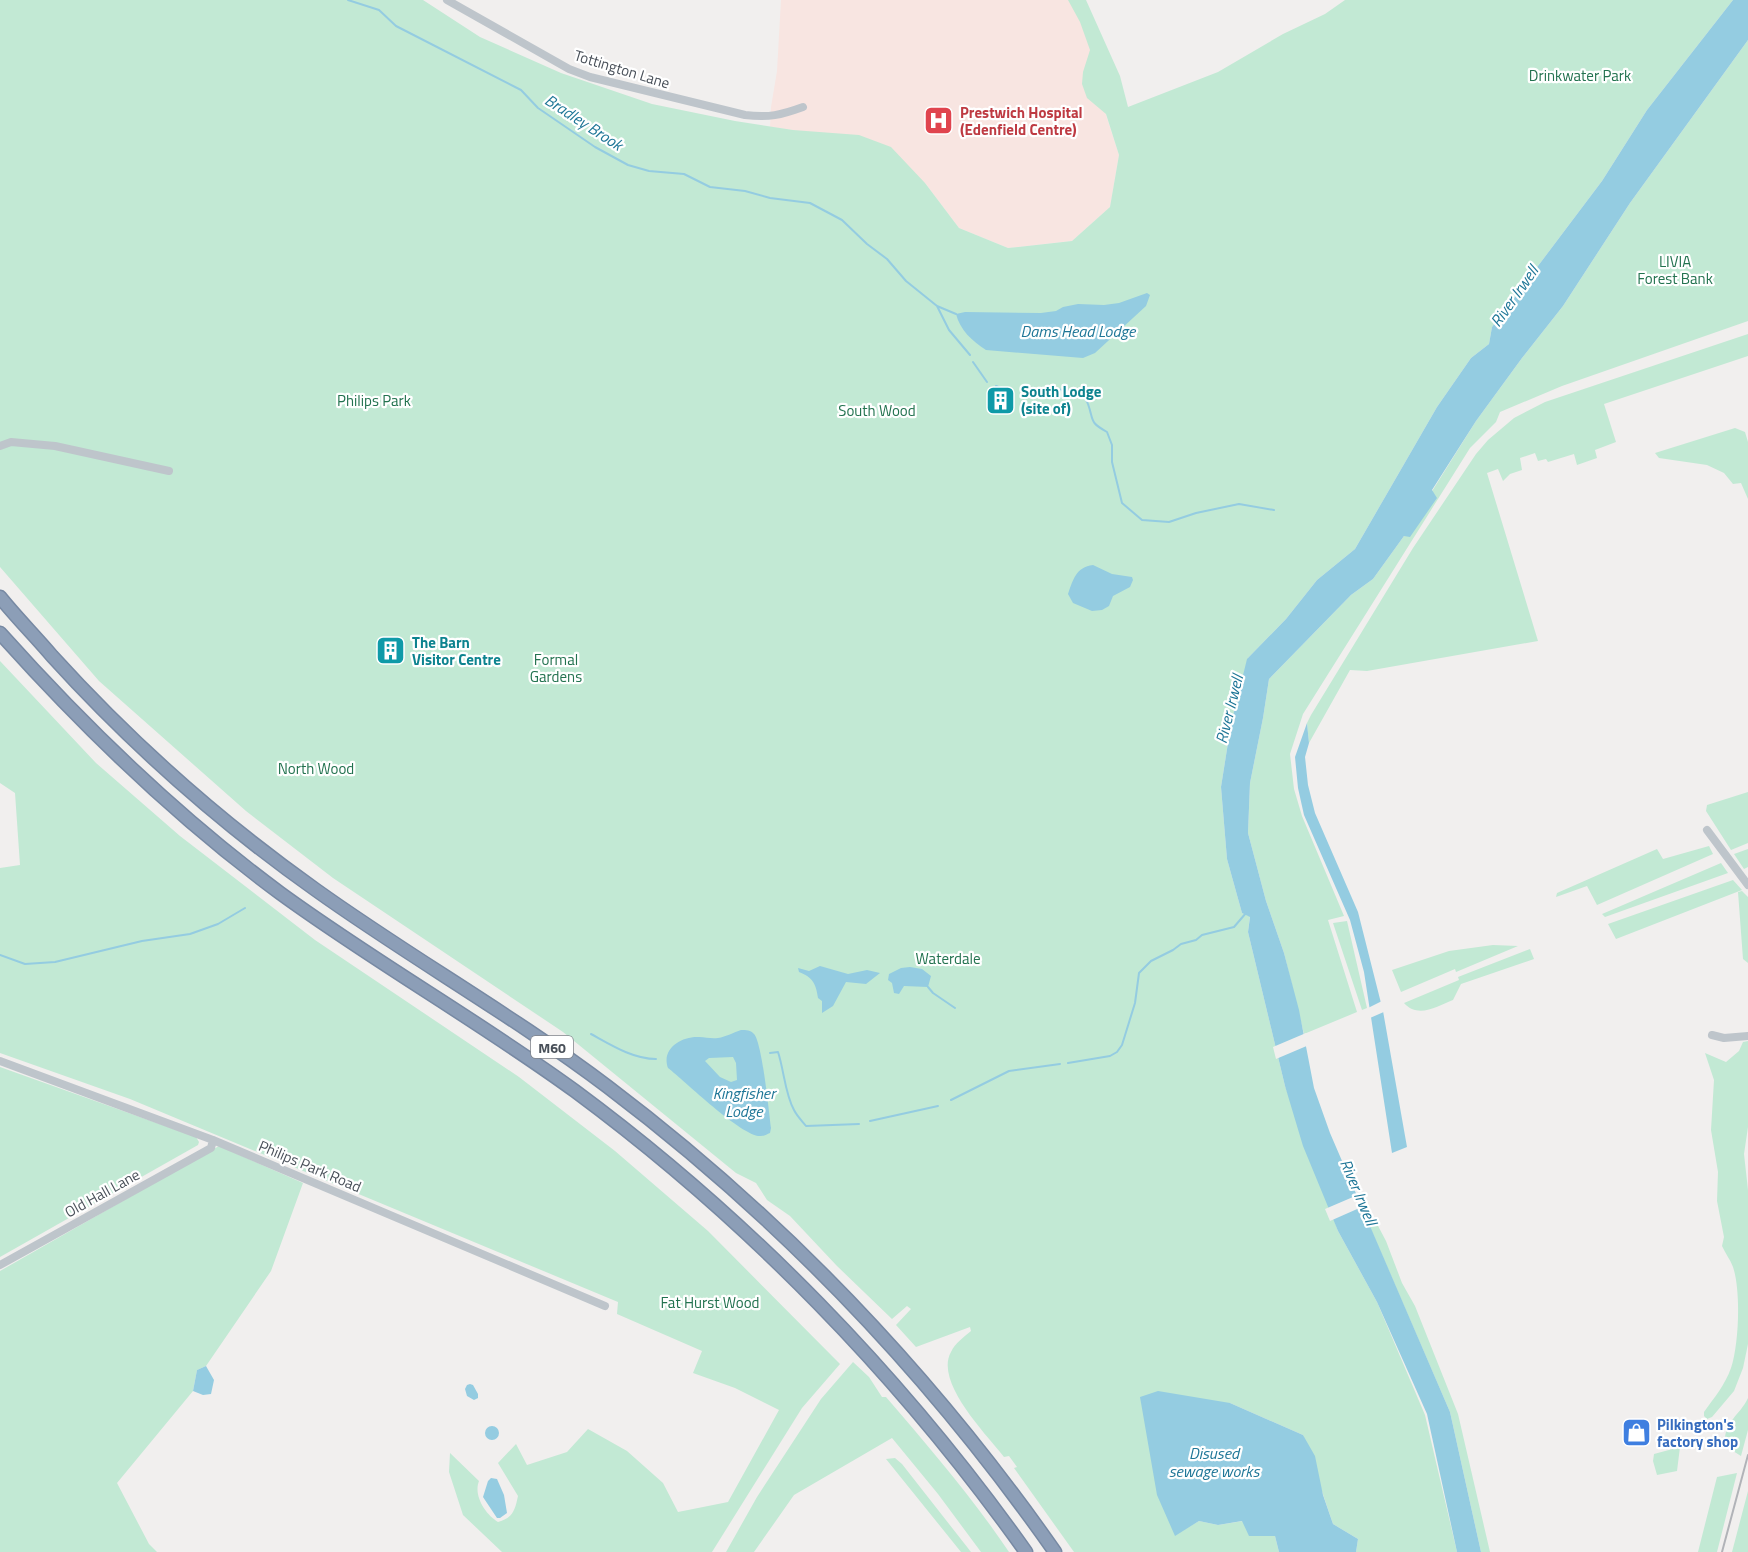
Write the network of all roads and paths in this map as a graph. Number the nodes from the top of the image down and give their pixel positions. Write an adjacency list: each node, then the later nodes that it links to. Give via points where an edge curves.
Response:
1 (447, 0): 2 (street, Tottington Lane, via 590,77 764,118)
2 (803, 107)
3 (0, 446): 4 (street, via 11,442 55,446)
4 (169, 471)
5 (0, 597): 16 (highway, M60, via 104,711 240,832 318,891 607,1086 751,1206 836,1289 921,1381 990,1464)
6 (0, 633): 15 (highway, M60, via 90,729 212,840 324,924 576,1093 750,1237 823,1308 910,1403)
7 (1707, 830): 8 (street)
8 (1748, 885)
9 (1712, 1035): 10 (street)
10 (1748, 1036)
11 (0, 1061): 12 (street, Philips Park Road)
12 (213, 1140): 13 (street, Old Hall Lane, via 211,1148); 14 (street, Philips Park Road)
13 (0, 1265)
14 (605, 1306)
15 (1026, 1552)
16 (1055, 1552)

